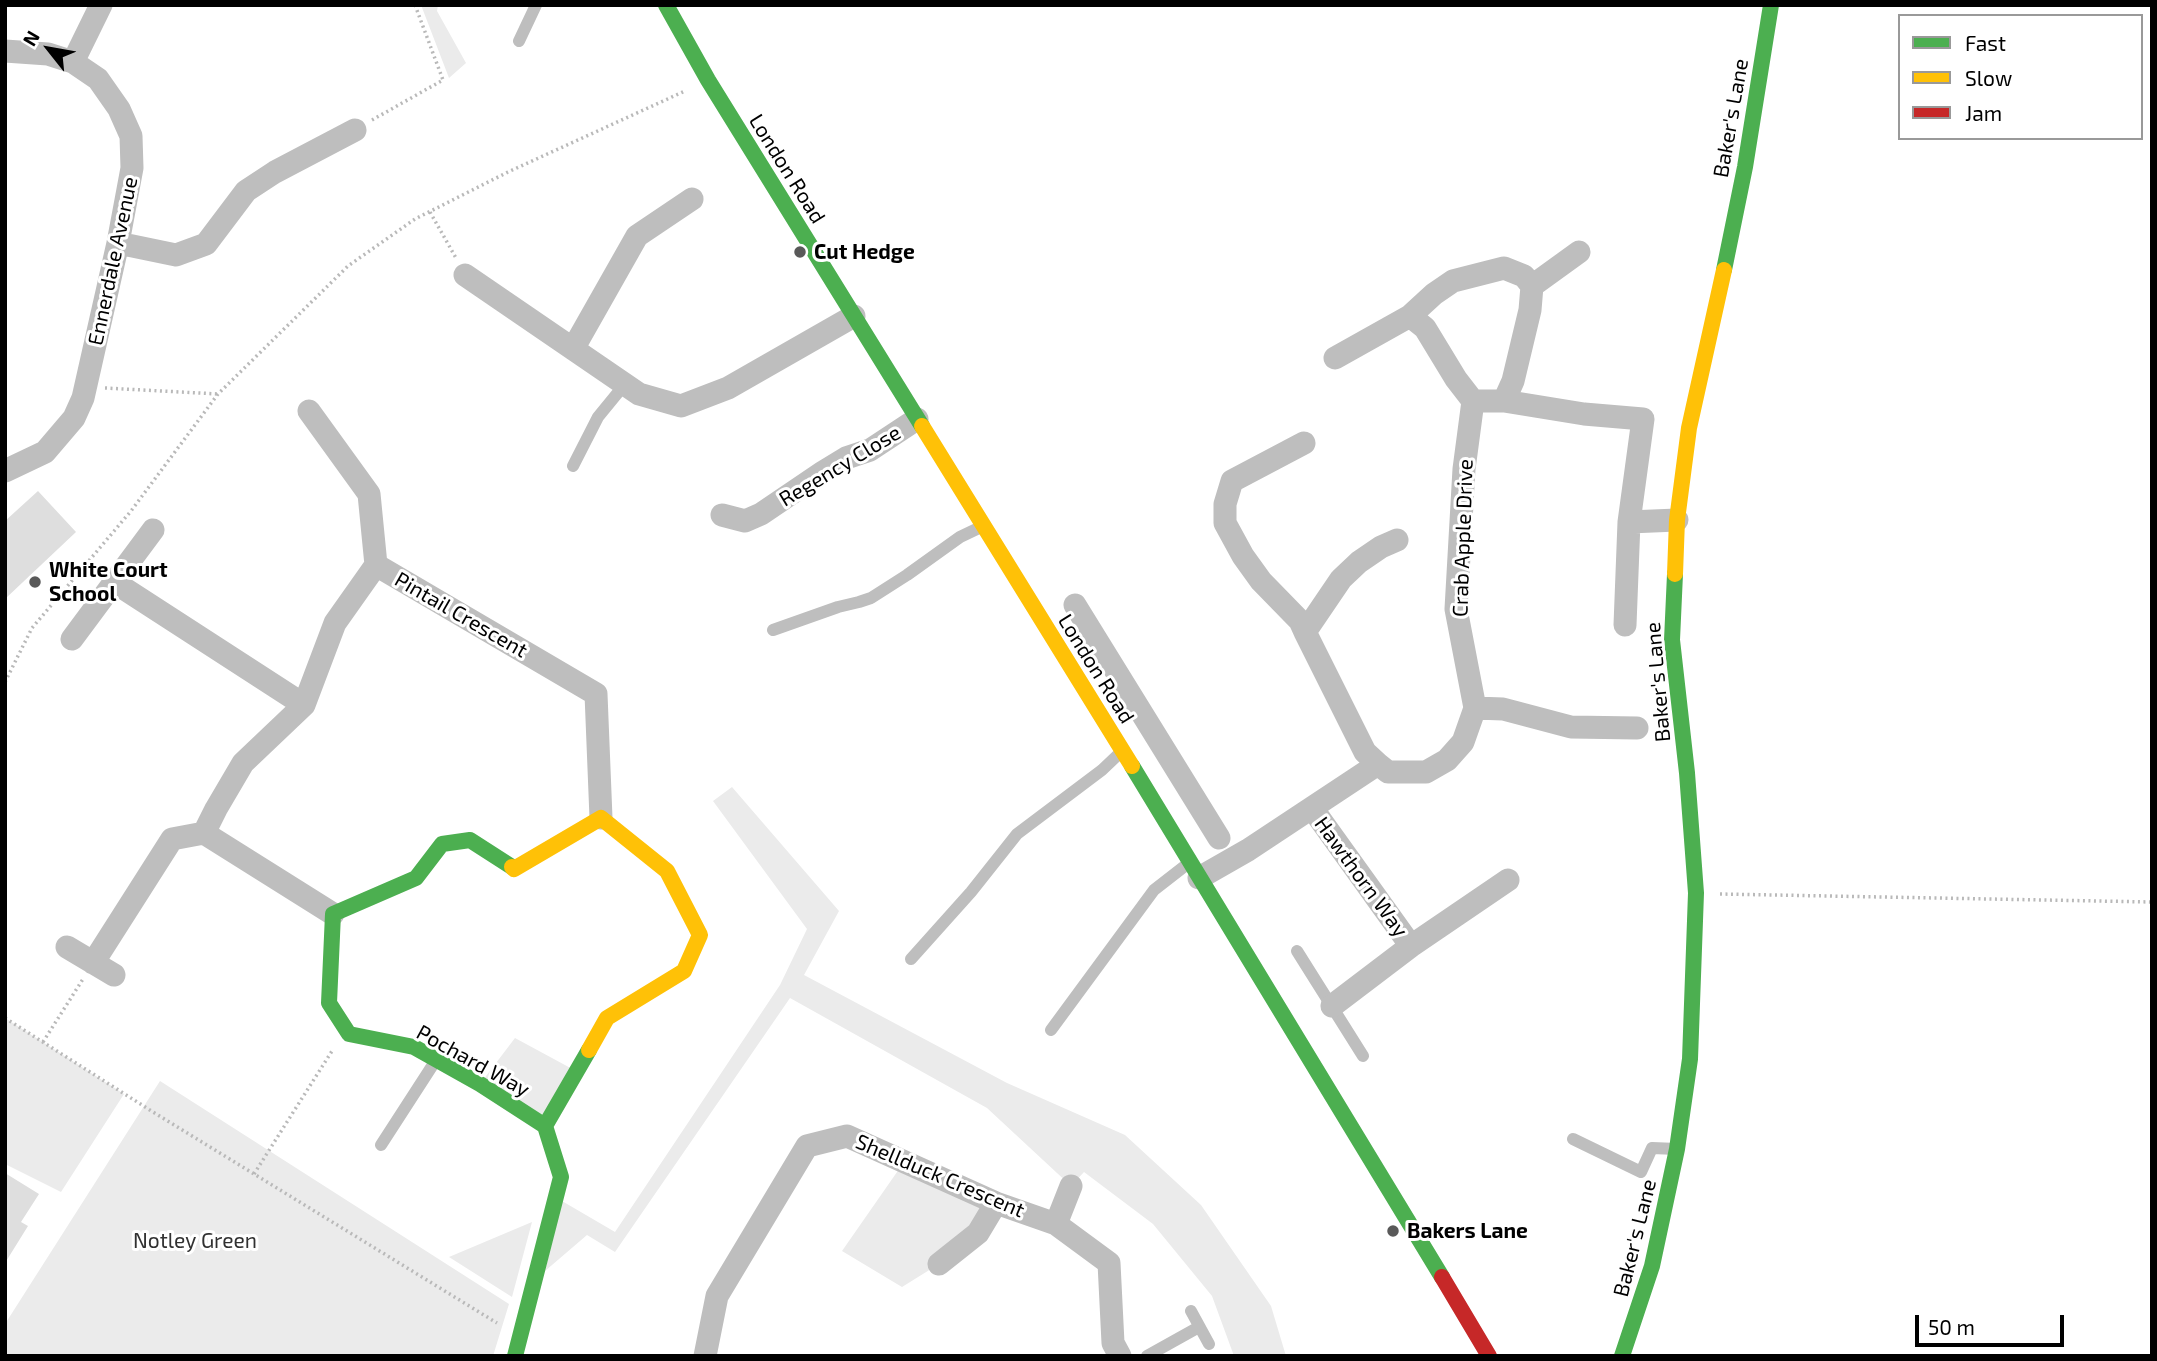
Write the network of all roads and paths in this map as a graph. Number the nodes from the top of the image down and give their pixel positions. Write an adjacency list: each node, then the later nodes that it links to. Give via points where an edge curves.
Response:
1 (101, 5): 8 (street)
2 (415, 5): 10 (path, via 443,80)
3 (536, 5): 6 (lane)
4 (666, 5): 9 (street, London Road)
5 (1771, 5): 32 (street, Baker's Lane, via 1740,194 1689,428)
6 (519, 41)
7 (5, 51): 8 (street, Ennerdale Avenue, via 48,54)
8 (73, 62): 13 (street, Ennerdale Avenue, via 98,79 131,136 132,168)
9 (708, 80): 12 (path); 17 (street, London Road)
10 (355, 130): 13 (street, via 246,191 206,244 176,255)
11 (692, 199): 19 (street, via 637,236)
12 (430, 212): 15 (path); 23 (path, via 348,266)
13 (118, 243): 22 (street, Ennerdale Avenue)
14 (1579, 252): 16 (street)
15 (465, 275): 19 (street)
16 (1532, 286): 18 (street, via 1524,276 1504,268 1453,281); 25 (street, via 1516,369)
17 (854, 316): 21 (street, via 728,388 681,406 639,394); 27 (street, London Road)
18 (1410, 316): 20 (street); 24 (street, via 1425,328)
19 (573, 349): 21 (street)
20 (1335, 358)
21 (625, 384): 29 (lane, via 598,417)
22 (86, 387): 23 (path); 30 (street, Ennerdale Avenue, via 74,418 45,452)
23 (218, 394): 44 (path, via 131,511 32,628)
24 (1473, 401): 25 (street); 46 (street, Crab Apple Drive, via 1456,609)
25 (1504, 401): 33 (street, via 1643,419)
26 (309, 411): 37 (street, via 369,494)
27 (917, 419): 31 (street, Regency Close, via 870,450 823,472 761,514 744,521); 34 (street, London Road)
28 (1304, 443): 42 (street, via 1232,481 1225,523 1255,573)
29 (573, 466)
30 (5, 471)
31 (722, 515)
32 (1677, 520): 33 (street); 57 (street, Baker's Lane, via 1672,639)
33 (1629, 522): 40 (street)
34 (983, 526): 41 (lane, via 871,598); 49 (street, London Road)
35 (153, 530): 38 (street)
36 (1397, 540): 42 (street, via 1359,562 1341,579)
37 (376, 565): 45 (street, Pintail Crescent, via 335,623); 52 (street, Pintail Crescent, via 596,694)
38 (114, 582): 43 (street); 45 (street)
39 (1075, 605): 48 (street)
40 (1625, 625)
41 (773, 630)
42 (1305, 632): 50 (street, via 1365,752)
43 (72, 639)
44 (5, 682)
45 (304, 705): 53 (street, Pintail Crescent, via 243,763)
46 (1475, 708): 47 (street, via 1503,709 1571,727); 50 (street, via 1463,741 1447,760 1426,772 1388,772)
47 (1637, 728)
48 (1158, 740): 49 (street); 54 (street)
49 (1125, 756): 55 (street, London Road); 63 (lane, via 1017,834)
50 (1378, 764): 51 (street)
51 (1312, 808): 55 (street, via 1248,850); 60 (street, Hawthorn Way)
52 (601, 818): 59 (street, via 514,869 470,840 442,844 416,878); 73 (street, via 667,871 701,935 684,971 607,1018)
53 (204, 833): 59 (street); 64 (street, via 172,839)
54 (1219, 838)
55 (1195, 870): 69 (lane, via 1154,890); 90 (street, London Road)
56 (1508, 880): 60 (street, Hawthorn Way)
57 (1696, 893): 58 (path); 76 (street, Baker's Lane, via 1690,1059)
58 (2152, 902)
59 (333, 914): 68 (street, via 329,1003)
60 (1411, 946): 66 (street, Hawthorn Way)
61 (67, 947): 64 (street)
62 (1297, 951): 66 (lane)
63 (911, 959)
64 (93, 963): 65 (street); 70 (path)
65 (114, 975)
66 (1332, 1006): 71 (lane)
67 (5, 1018): 70 (path)
68 (346, 1029): 72 (street, Pochard Way, via 349,1034 414,1047); 77 (path)
69 (1051, 1030)
70 (43, 1042): 77 (path)
71 (1363, 1056)
72 (436, 1059): 73 (street, Pochard Way); 75 (lane)
73 (545, 1126): 86 (street, via 561,1177)
74 (1573, 1139): 76 (lane, via 1641,1172 1653,1148)
75 (382, 1144)
76 (1677, 1149): 91 (street, Baker's Lane, via 1652,1266)
77 (254, 1174): 84 (path)
78 (1071, 1186): 80 (street)
79 (996, 1203): 80 (street, Shellduck Crescent); 81 (street, via 978,1233); 87 (street, Shellduck Crescent, via 846,1136 807,1146 718,1296)
80 (1056, 1223): 88 (street, Shellduck Crescent, via 1110,1263 1113,1343)
81 (939, 1264)
82 (1191, 1311): 83 (lane)
83 (1199, 1327): 85 (lane); 89 (lane)
84 (507, 1329)
85 (1209, 1344)
86 (521, 1354)
87 (705, 1356)
88 (1120, 1356)
89 (1147, 1356)
90 (1489, 1356)
91 (1622, 1356)

